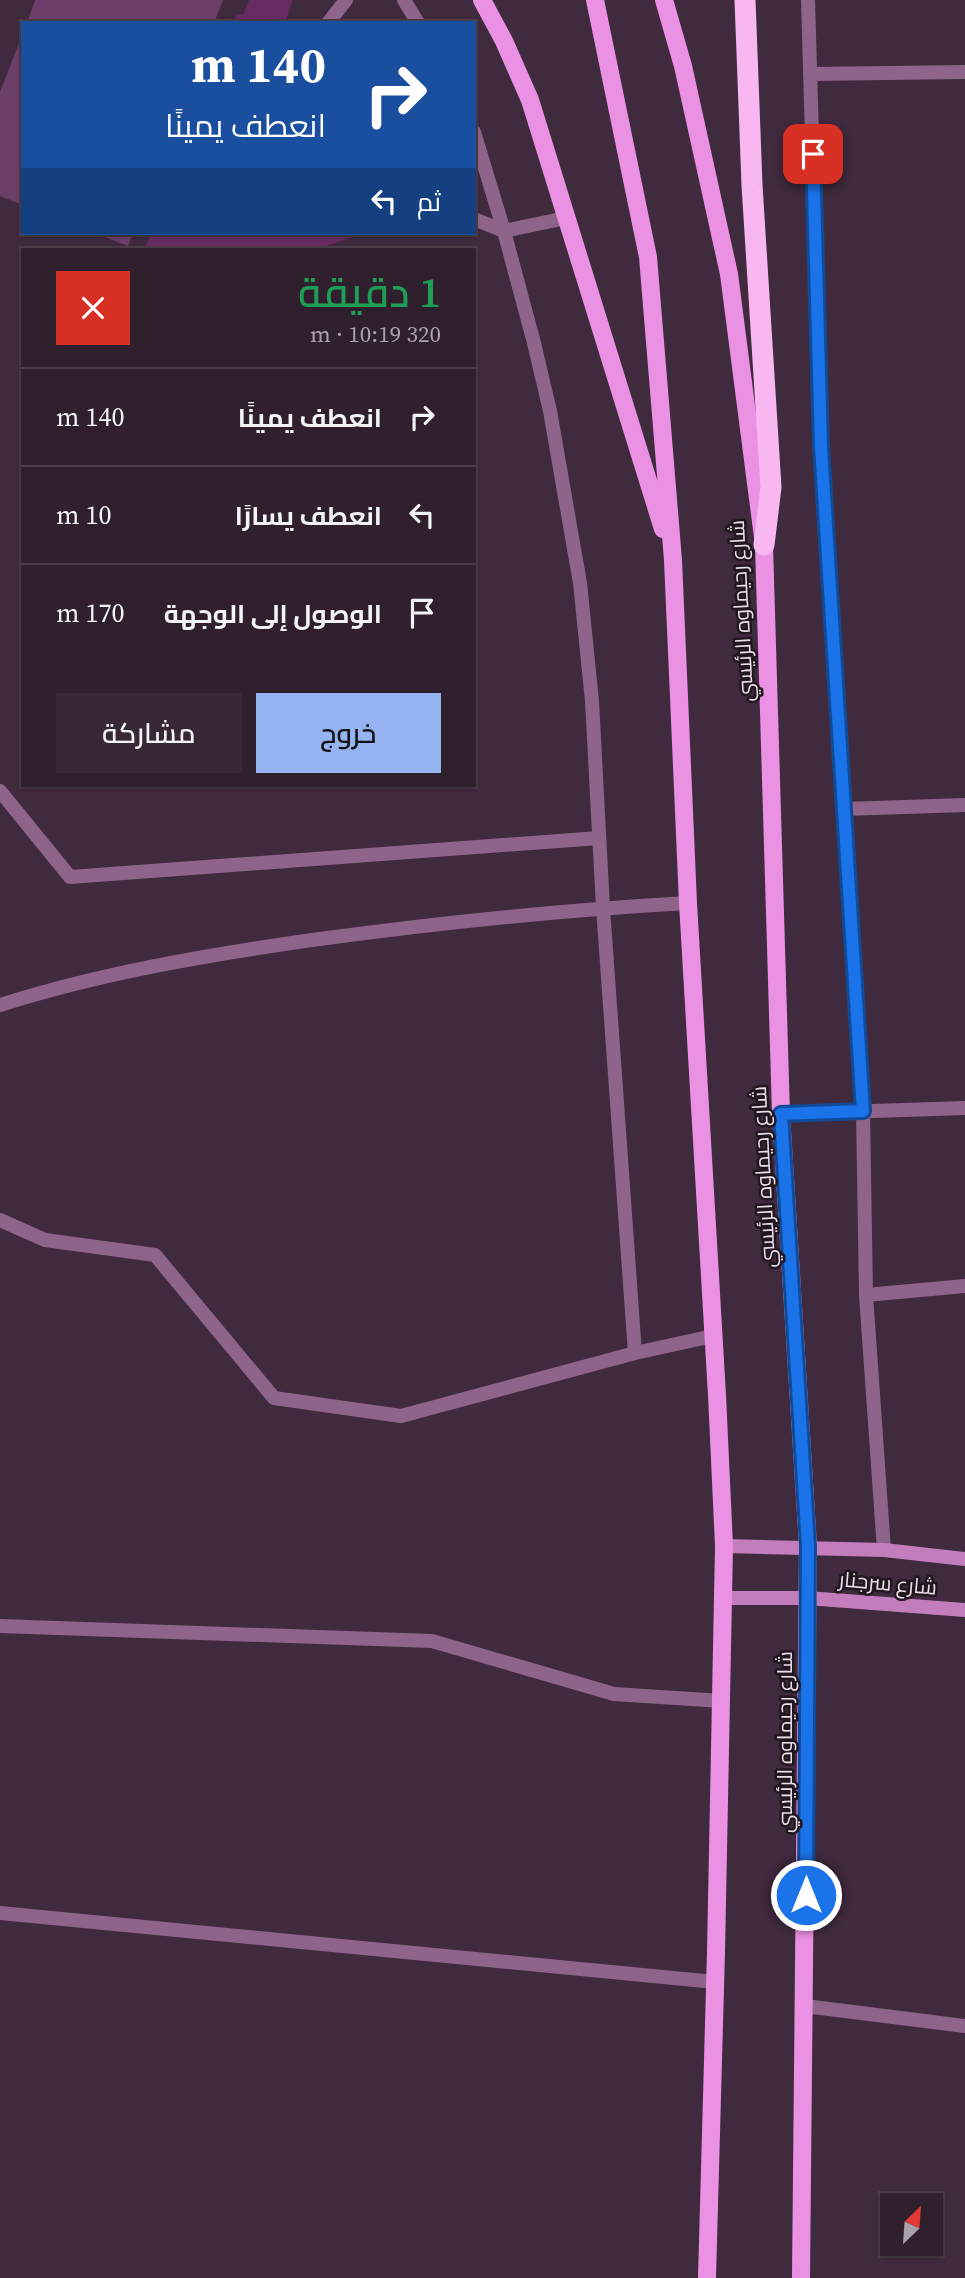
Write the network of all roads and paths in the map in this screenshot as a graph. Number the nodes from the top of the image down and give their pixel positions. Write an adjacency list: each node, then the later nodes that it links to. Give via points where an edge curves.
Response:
1 (346, 0): 8 (street)
2 (404, 0): 9 (street)
3 (482, 0): 13 (main road, via 530,100)
4 (594, 0): 17 (main road, via 648,257)
5 (664, 0): 16 (main road, شارع رحيماوه الرئيسي, via 729,274)
6 (745, 0): 16 (highway, via 771,487)
7 (808, 0): 11 (street)
8 (330, 21)
9 (417, 21)
10 (965, 72): 11 (street)
11 (810, 74): 20 (street, via 821,446)
12 (476, 139): 15 (street)
13 (566, 218): 15 (street); 17 (main road)
14 (476, 220): 15 (street)
15 (504, 231): 21 (street, via 550,411 580,583)
16 (764, 545): 27 (main road, شارع رحيماوه الرئيسي)
17 (673, 560): 22 (main road)
18 (0, 791): 21 (street, via 70,877)
19 (965, 805): 20 (street)
20 (844, 809): 26 (street)
21 (599, 838): 23 (street)
22 (688, 902): 23 (street); 31 (main road)
23 (603, 908): 24 (street, via 421,925 227,952); 32 (street)
24 (0, 1005)
25 (965, 1108): 26 (street)
26 (863, 1111): 27 (street); 30 (street)
27 (781, 1114): 34 (main road, شارع رحيماوه الرئيسي)
28 (0, 1220): 32 (street, via 45,1240 155,1255 274,1398 401,1416)
29 (965, 1286): 30 (street)
30 (866, 1295): 35 (street)
31 (713, 1336): 32 (street); 33 (main road)
32 (635, 1353)
33 (724, 1546): 34 (street, شارع سرجنار); 37 (main road)
34 (808, 1546): 35 (street, شارع سرجنار); 38 (main road, شارع رحيماوه الرئيسي)
35 (884, 1550): 36 (street, شارع سرجنار)
36 (965, 1559)
37 (723, 1598): 38 (street, شارع سرجنار); 41 (main road)
38 (807, 1598): 39 (street, شارع سرجنار); 44 (main road, شارع رحيماوه الرئيسي)
39 (965, 1610)
40 (0, 1626): 41 (street, via 432,1641 614,1694)
41 (722, 1701): 43 (main road)
42 (0, 1913): 43 (street)
43 (715, 1982): 46 (main road)
44 (805, 2006): 45 (street); 47 (main road, شارع رحيماوه الرئيسي)
45 (965, 2026)
46 (707, 2278)
47 (801, 2278)

